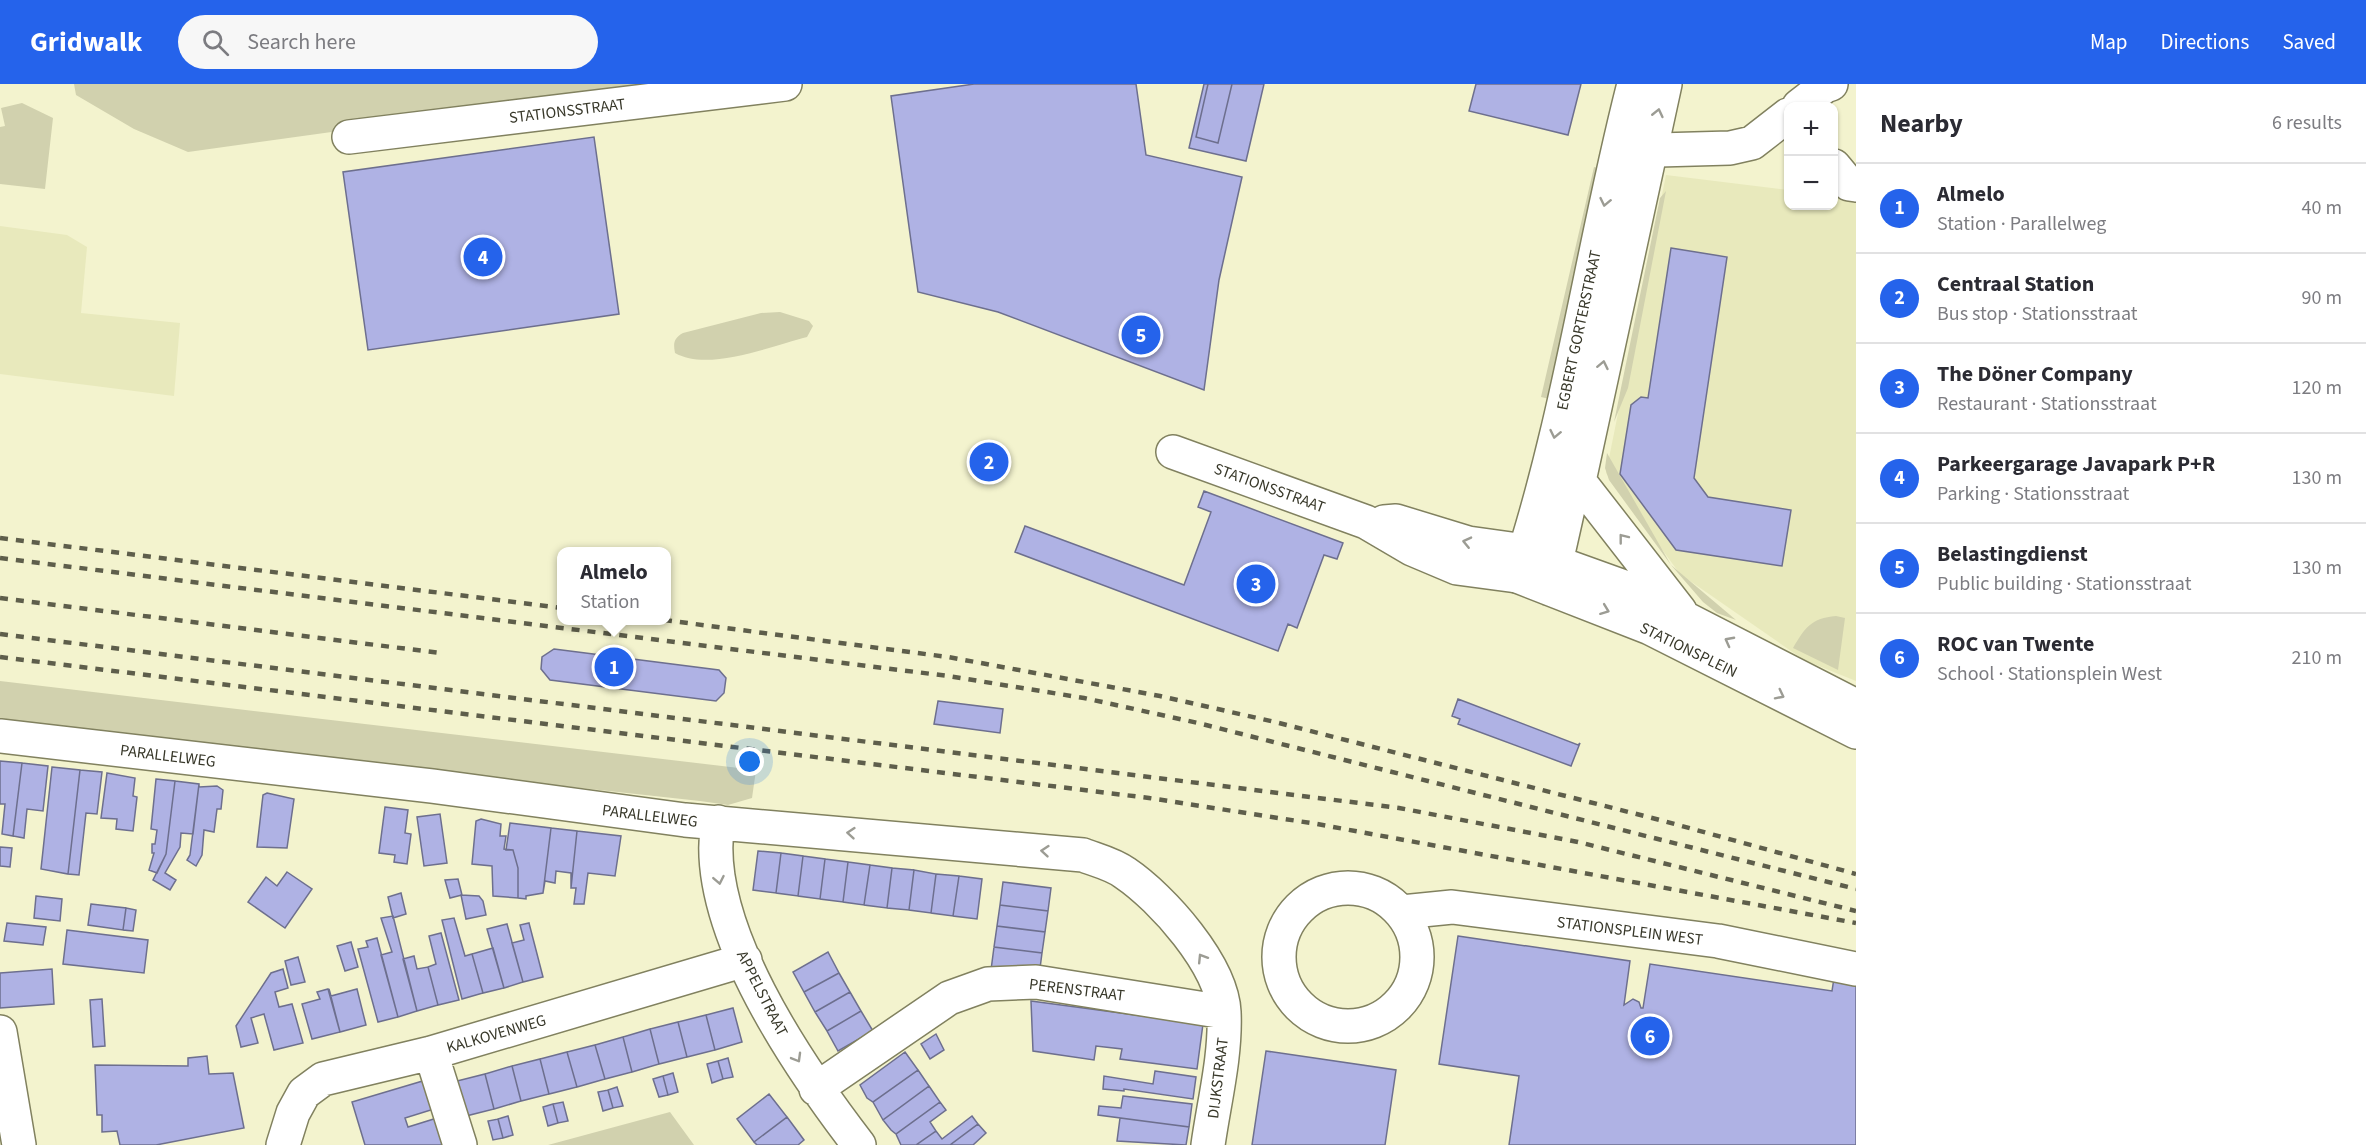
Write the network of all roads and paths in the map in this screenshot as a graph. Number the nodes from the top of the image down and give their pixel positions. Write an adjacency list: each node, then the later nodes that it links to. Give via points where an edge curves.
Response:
1 (785, 84): 7 (street, STATIONSSTRAAT)
2 (1634, 84): 8 (street, EGBERT GORTERSTRAAT)
3 (1665, 84): 9 (street, EGBERT GORTERSTRAAT, one-way to 3)
4 (1831, 84): 5 (street)
5 (1804, 102)
6 (1784, 118): 9 (street, via 1752,143 1730,148)
7 (349, 137)
8 (1616, 151): 9 (street); 14 (street, EGBERT GORTERSTRAAT, one-way to 14, via 1550,457)
9 (1649, 151): 13 (street, EGBERT GORTERSTRAAT, one-way to 9)
10 (1838, 172): 11 (street, via 1849,184)
11 (1856, 185)
12 (1173, 452): 14 (street, STATIONSSTRAAT, via 1366,522 1395,521)
13 (1579, 481): 15 (street, EGBERT GORTERSTRAAT, via 1568,508); 16 (street, one-way to 13)
14 (1521, 563): 15 (street, STATIONSPLEIN)
15 (1554, 576): 16 (street, STATIONSPLEIN, via 1624,587); 18 (street, STATIONSPLEIN, one-way to 18)
16 (1685, 617): 17 (street, STATIONSPLEIN, one-way to 16)
17 (1856, 706)
18 (1856, 732)
19 (0, 736): 20 (street, PARALLELWEG)
20 (718, 822): 22 (street, APPELSTRAAT, one-way to 22, via 717,872 725,909); 24 (street, PARALLELWEG, one-way to 20, via 1217,983 1196,947 1170,915 1124,872 1083,855)
21 (1402, 912): 21 (street, via 1380,895 1354,887 1328,891 1304,903 1291,917 1279,951 1285,986 1295,1001 1308,1014 1342,1026 1369,1022 1393,1010 1409,988 1418,963 1417,944); 23 (street, STATIONSPLEIN WEST, via 1452,907 1718,941)
22 (745, 960): 26 (street, KALKOVENWEG); 27 (street, APPELSTRAAT, one-way to 27)
23 (1856, 969)
24 (1224, 1012): 27 (street, PERENSTRAAT, via 1036,982 988,984 950,998); 32 (street, DIJKSTRAAT)
25 (0, 1032): 28 (street)
26 (431, 1053): 29 (street, KALKOVENWEG, via 323,1079 304,1093); 30 (street)
27 (816, 1089): 31 (street, APPELSTRAAT)
28 (19, 1145)
29 (283, 1145)
30 (460, 1145)
31 (859, 1145)
32 (1208, 1145)

